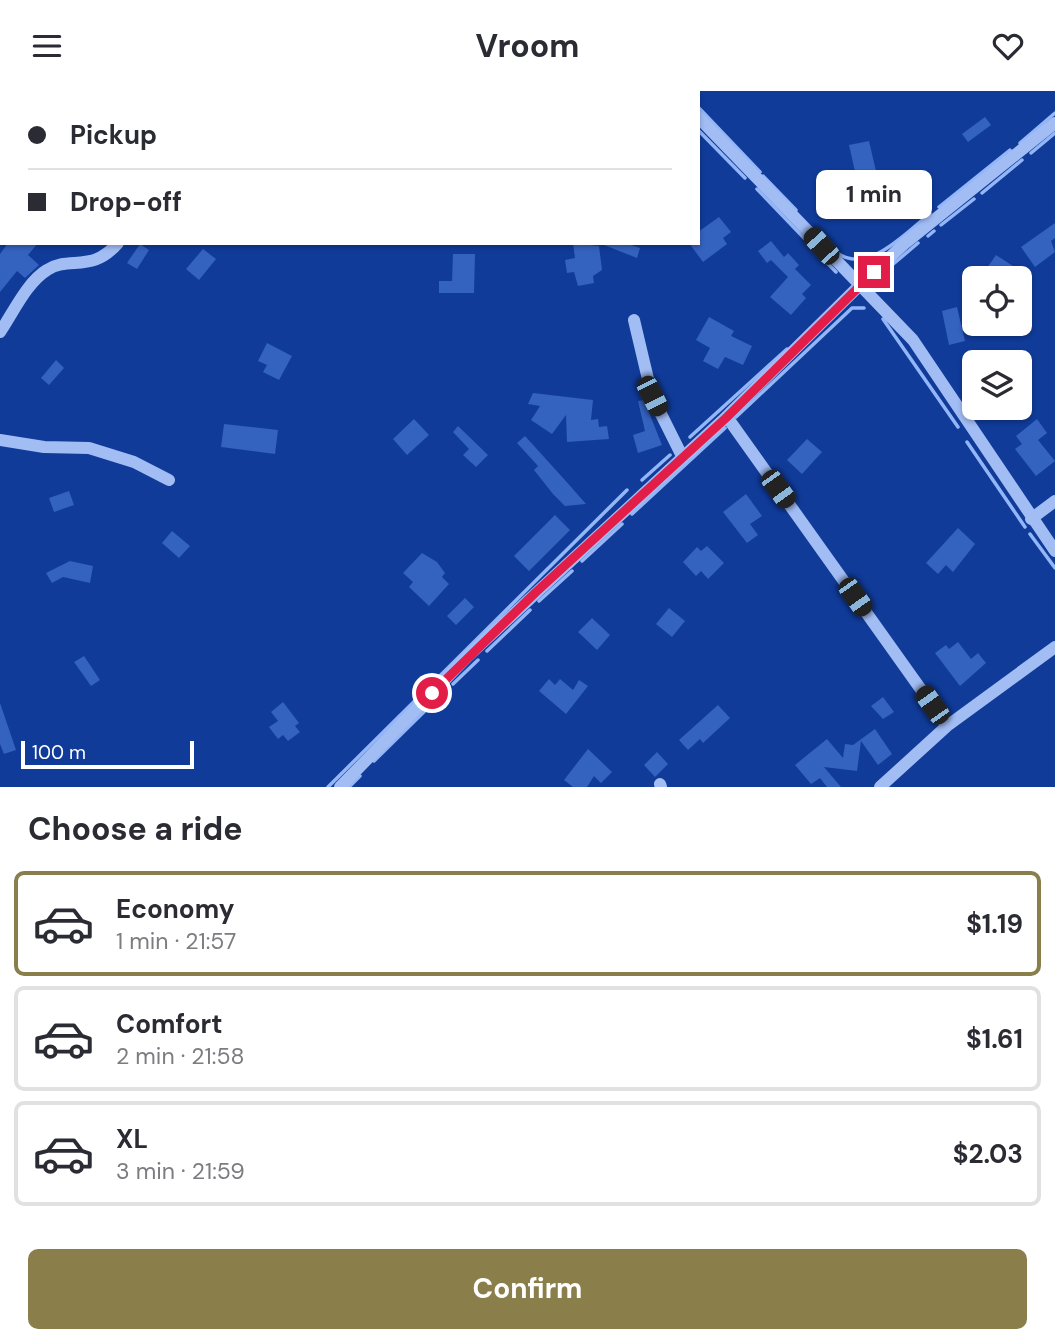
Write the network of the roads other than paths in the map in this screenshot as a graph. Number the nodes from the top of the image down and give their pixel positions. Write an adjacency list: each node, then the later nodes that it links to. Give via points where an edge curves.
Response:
1 (700, 119): 4 (street)
2 (1055, 123): 4 (street, via 904,244)
3 (116, 245): 6 (street, via 98,260 48,269)
4 (859, 286): 7 (street); 12 (street, via 913,340)
5 (634, 320): 9 (street, via 652,396)
6 (0, 332)
7 (727, 417): 9 (street); 15 (street)
8 (0, 440): 10 (street, via 89,448 135,462)
9 (683, 458): 16 (street, via 468,656)
10 (169, 480)
11 (1055, 501): 12 (street)
12 (1031, 519): 13 (street)
13 (1055, 551)
14 (1055, 647): 15 (street)
15 (947, 726): 17 (street)
16 (340, 786)
17 (880, 786)

